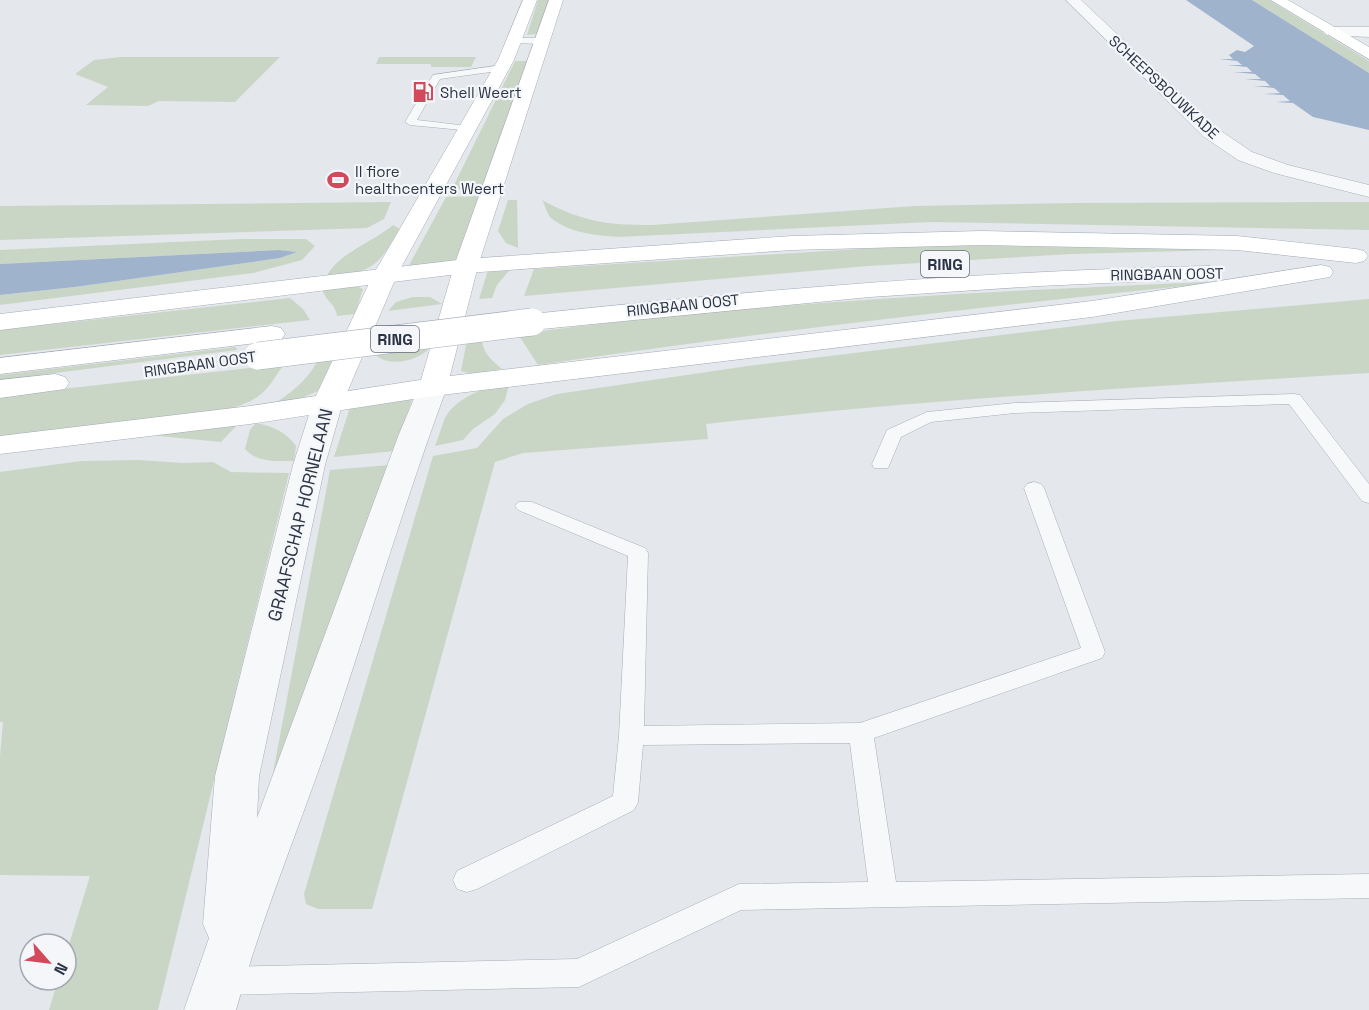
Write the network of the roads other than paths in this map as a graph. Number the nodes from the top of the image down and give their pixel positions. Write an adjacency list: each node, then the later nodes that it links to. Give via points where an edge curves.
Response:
1 (530, 0): 7 (main road, GRAAFSCHAP HORNELAAN)
2 (556, 0): 8 (main road)
3 (1073, 0): 12 (street, SCHEEPSBOUWKADE, via 1211,133 1245,156 1281,170)
4 (1278, 0): 6 (main road)
5 (1369, 32): 6 (street)
6 (1332, 33): 9 (main road)
7 (513, 41): 8 (lane); 10 (main road, GRAAFSCHAP HORNELAAN)
8 (543, 42): 14 (main road)
9 (1369, 54)
10 (502, 68): 11 (main road, GRAAFSCHAP HORNELAAN); 11 (lane, via 436,77 410,122)
11 (468, 129): 16 (main road, GRAAFSCHAP HORNELAAN)
12 (1369, 191)
13 (1365, 262): 14 (main road, via 1237,243 981,238 792,243); 15 (main road, RINGBAAN OOST / RING); 17 (main road, RINGBAAN OOST / RING, via 1163,256 981,262 771,275)
14 (466, 266): 16 (main road); 21 (main road)
15 (1321, 272): 17 (main road, RINGBAAN OOST / RING, via 989,280); 21 (main road, via 1092,309)
16 (385, 274): 18 (main road); 23 (main road, GRAAFSCHAP HORNELAAN)
17 (534, 311): 19 (main road, RINGBAAN OOST / RING, bridge)
18 (0, 322)
19 (265, 345): 20 (main road, RINGBAAN OOST / RING); 22 (main road, RINGBAAN OOST / RING)
20 (0, 366)
21 (433, 387): 23 (main road); 34 (street)
22 (0, 389)
23 (328, 402): 24 (main road); 34 (street, GRAAFSCHAP HORNELAAN, via 309,465 237,776)
24 (0, 445)
25 (881, 465): 27 (lane, via 893,434 927,417 1015,408 1294,399)
26 (1034, 488): 29 (lane, via 1095,652)
27 (1369, 497)
28 (525, 506): 30 (lane, via 638,553)
29 (861, 733): 30 (lane); 33 (lane)
30 (631, 736): 31 (lane, via 625,802)
31 (467, 880)
32 (1369, 886): 33 (lane)
33 (884, 894): 34 (lane, via 740,897 579,973)
34 (218, 983)

